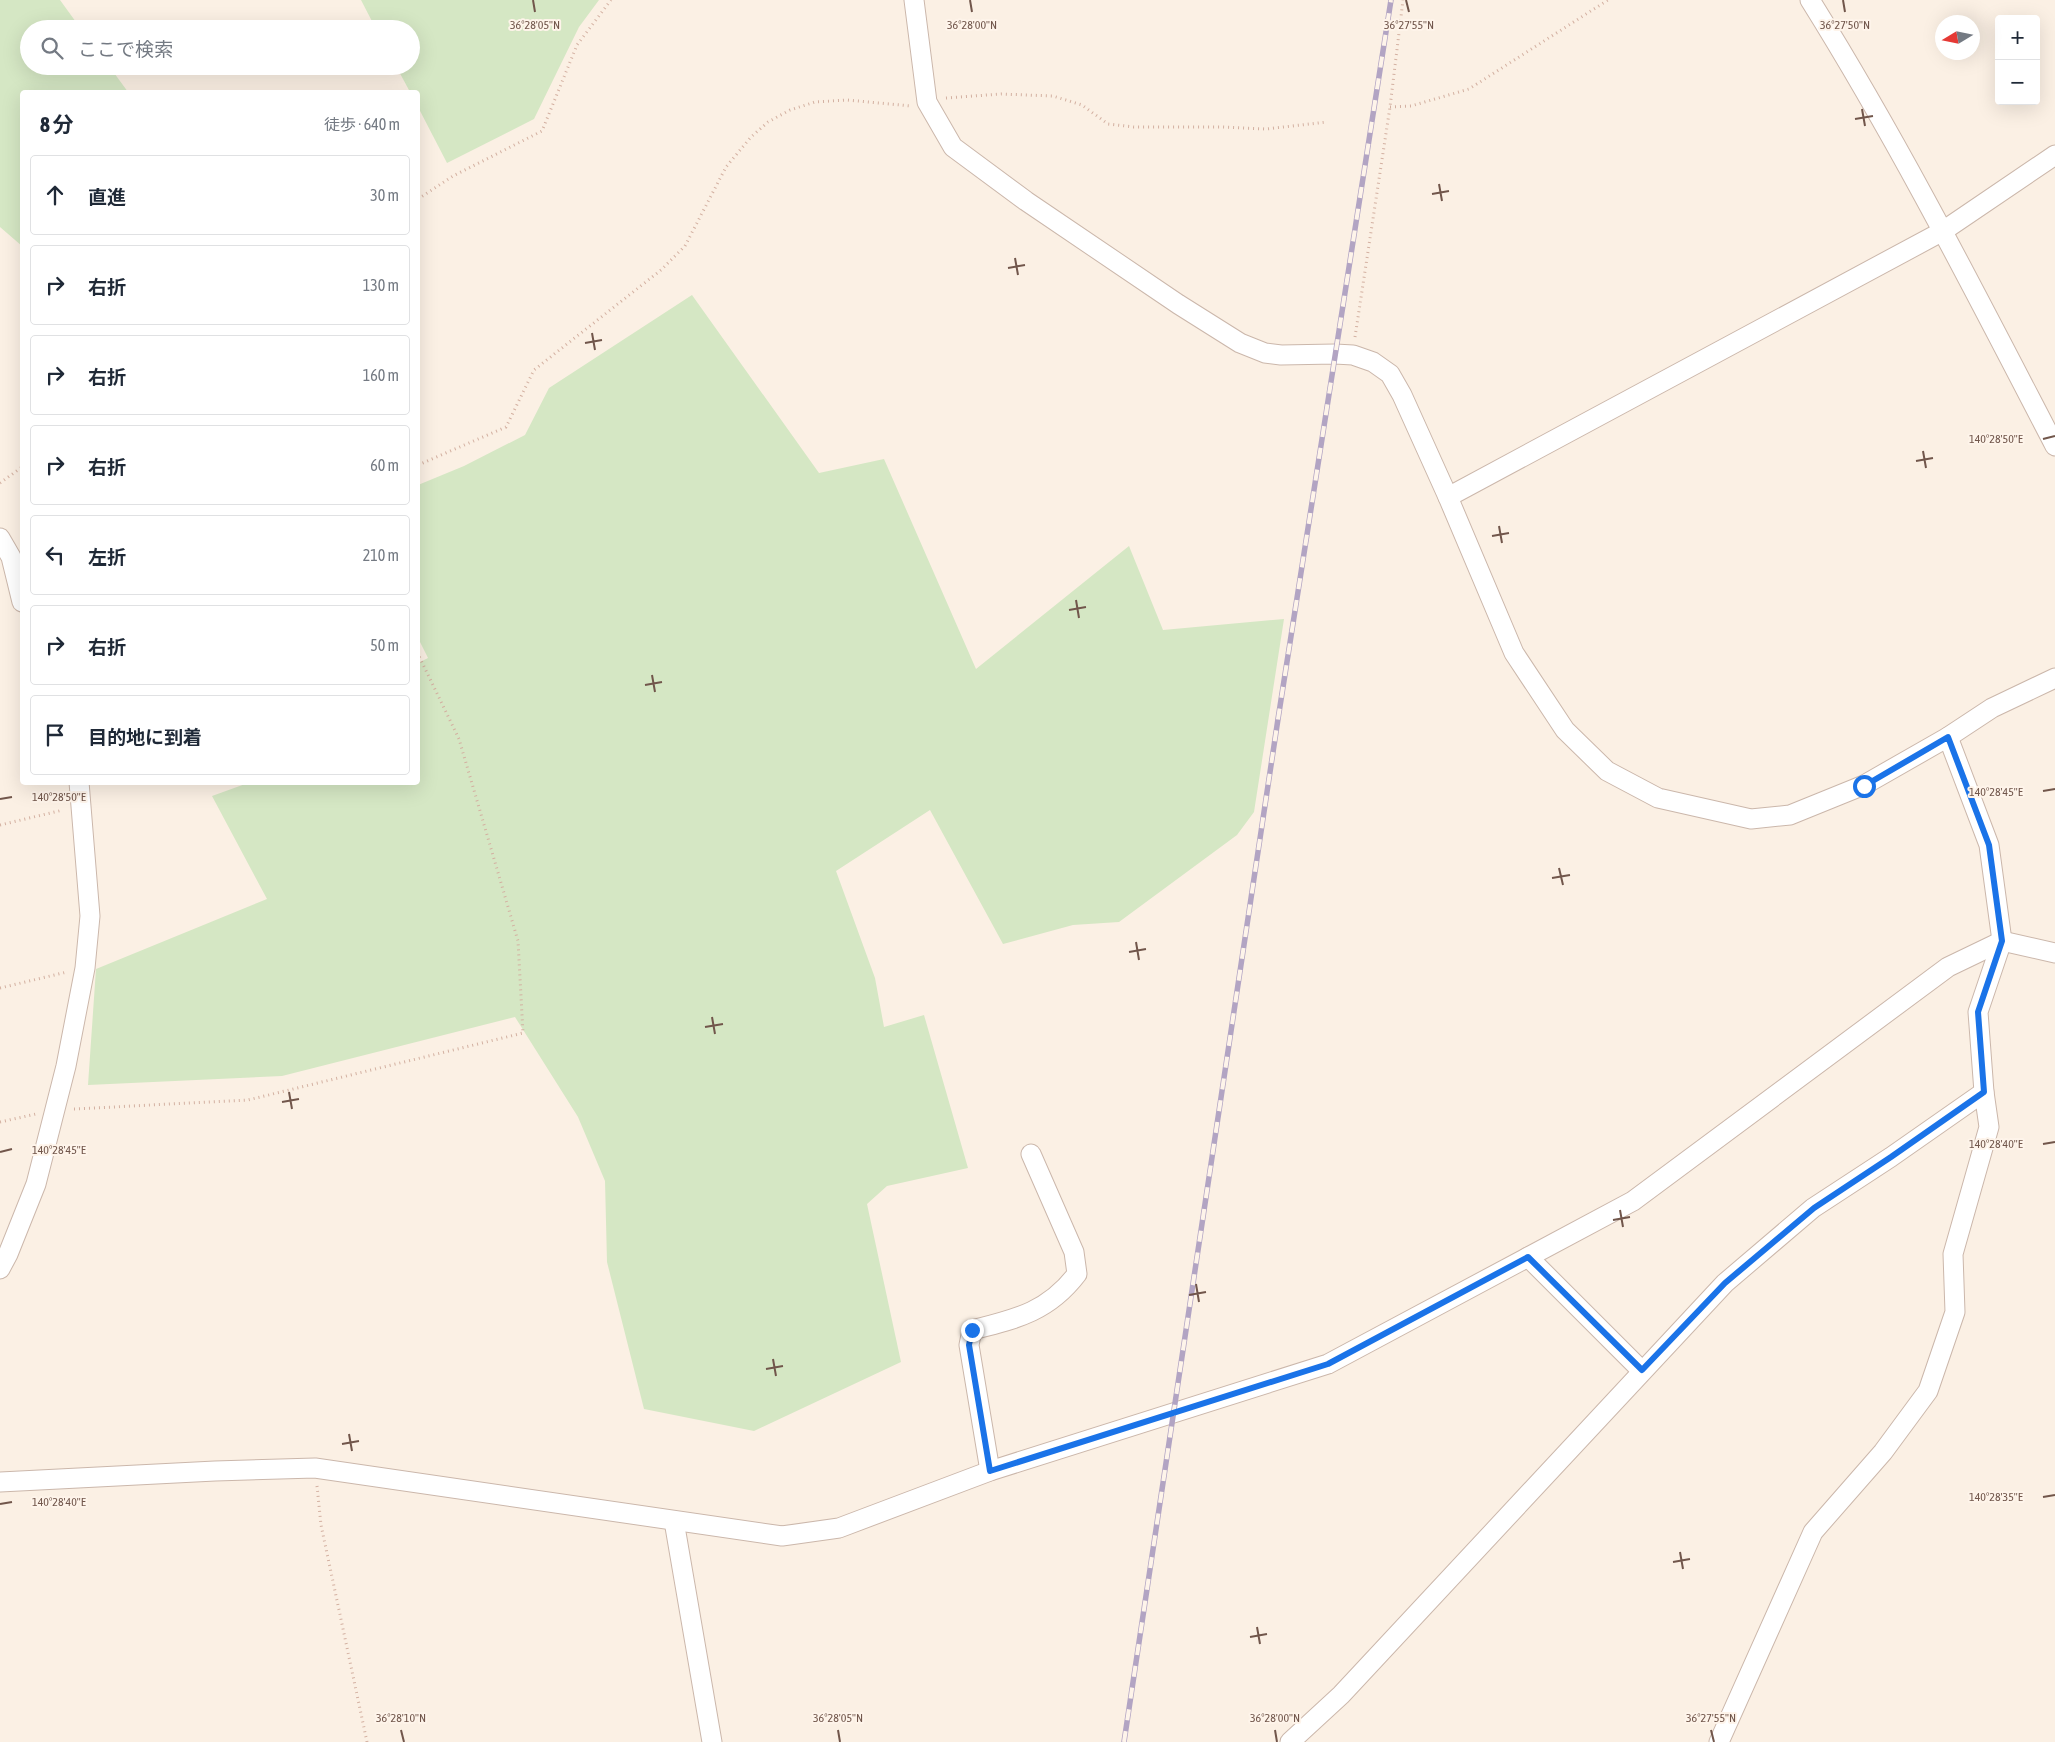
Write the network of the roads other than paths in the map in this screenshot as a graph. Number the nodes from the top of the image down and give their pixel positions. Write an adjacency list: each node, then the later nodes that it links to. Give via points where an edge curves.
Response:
1 (914, 0): 6 (street, via 927,102 953,147 1026,201 1240,343 1265,353 1353,355 1374,362 1390,374 1402,395)
2 (1810, 0): 4 (street, via 1855,72)
3 (2055, 155): 4 (street)
4 (1943, 231): 5 (street); 6 (street)
5 (2055, 446)
6 (1448, 497): 10 (street, via 1514,653 1565,730 1607,771 1658,798 1751,819 1790,814 1864,786)
7 (0, 538): 8 (street, via 11,557)
8 (20, 594)
9 (2055, 678): 10 (street, via 1992,708)
10 (1948, 737): 12 (street, via 1989,845)
11 (79, 785): 17 (street, via 90,916 85,968 66,1066 36,1184)
12 (2002, 941): 13 (street); 14 (street, via 1978,1012); 16 (street, via 1948,966 1633,1201)
13 (2055, 953)
14 (1984, 1092): 18 (street, via 1814,1208 1725,1283); 24 (street, via 1989,1127 1953,1254 1955,1312 1928,1391 1883,1452 1813,1532)
15 (1031, 1154): 19 (street, via 1074,1252 1077,1274 1064,1292 1043,1306 1018,1318 972,1330 969,1345)
16 (1528, 1257): 18 (street); 19 (street, via 1328,1364)
17 (0, 1269)
18 (1642, 1370): 23 (street, via 1341,1695)
19 (990, 1471): 21 (street, via 839,1528 782,1536)
20 (0, 1482): 21 (street, via 315,1468)
21 (674, 1522): 22 (street)
22 (712, 1742)
23 (1290, 1742)
24 (1719, 1742)

